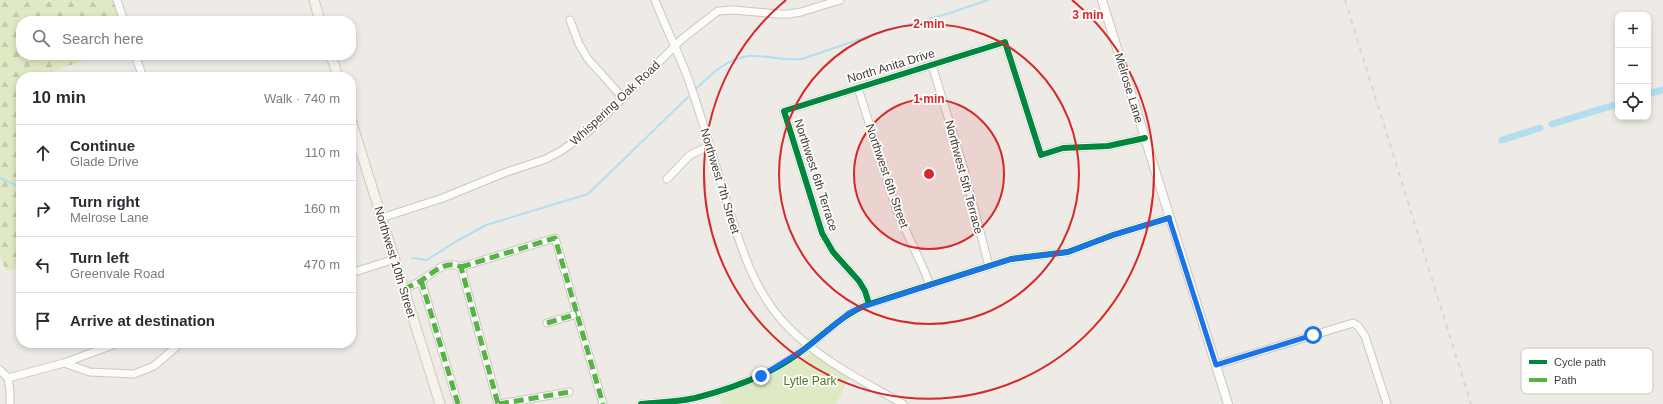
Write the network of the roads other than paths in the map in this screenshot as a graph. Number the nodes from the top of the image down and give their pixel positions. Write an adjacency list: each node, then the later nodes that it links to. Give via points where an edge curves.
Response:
1 (118, 0): 6 (street)
2 (314, 0): 7 (main road)
3 (655, 0): 9 (street, Northwest 7th Street)
4 (840, 0): 9 (street, Whispering Oak Road, via 789,14 718,11)
5 (1102, 0): 19 (street, Melrose Lane)
6 (123, 16)
7 (319, 16)
8 (570, 20): 16 (street, via 588,59)
9 (675, 47): 16 (street, Whispering Oak Road); 20 (street, Northwest 7th Street, via 690,84)
10 (137, 60): 13 (street)
11 (333, 60): 14 (main road)
12 (932, 65): 15 (street, North Anita Drive); 19 (street, North Anita Drive, via 1005,42 1041,155 1062,148 1108,146); 25 (street, Northwest 5th Terrace, via 963,166)
13 (141, 72)
14 (336, 72)
15 (858, 88): 17 (street, North Anita Drive); 29 (street, Northwest 6th Street, via 894,204)
16 (623, 98): 22 (street, Whispering Oak Road, via 588,132 546,159 443,198)
17 (784, 111): 31 (street, Northwest 6th Terrace, via 822,233 833,252 859,281)
18 (356, 136): 22 (main road, Northwest 10th Street)
19 (1144, 138): 23 (street, Melrose Lane)
20 (709, 146): 21 (street, via 690,155); 34 (street, Northwest 7th Street, via 746,262 774,311)
21 (667, 179)
22 (381, 218): 24 (main road, Northwest 10th Street)
23 (1169, 218): 25 (street, via 1068,252 1011,259); 38 (street, Melrose Lane)
24 (395, 259): 27 (street); 30 (main road, Northwest 10th Street)
25 (989, 266): 29 (street)
26 (461, 267): 28 (street, via 449,264); 32 (street, via 555,238); 45 (street)
27 (356, 271)
28 (421, 280): 30 (street); 44 (street)
29 (930, 285): 31 (street)
30 (404, 289): 43 (main road, Northwest 10th Street)
31 (869, 304): 34 (street, via 849,313)
32 (577, 314): 33 (street); 46 (street)
33 (547, 323)
34 (809, 346): 47 (street, via 776,368 747,382 694,398); 48 (street)
35 (104, 348): 37 (street)
36 (176, 348): 37 (street, via 154,366 134,374 90,372)
37 (64, 363): 40 (street)
38 (1216, 365): 49 (street, Melrose Lane); 50 (street, via 1353,323 1365,336)
39 (0, 370): 40 (street)
40 (8, 378): 42 (street)
41 (569, 392): 45 (street)
42 (10, 404)
43 (440, 404)
44 (458, 404)
45 (500, 404)
46 (603, 404)
47 (641, 404)
48 (903, 404)
49 (1228, 404)
50 (1387, 404)

